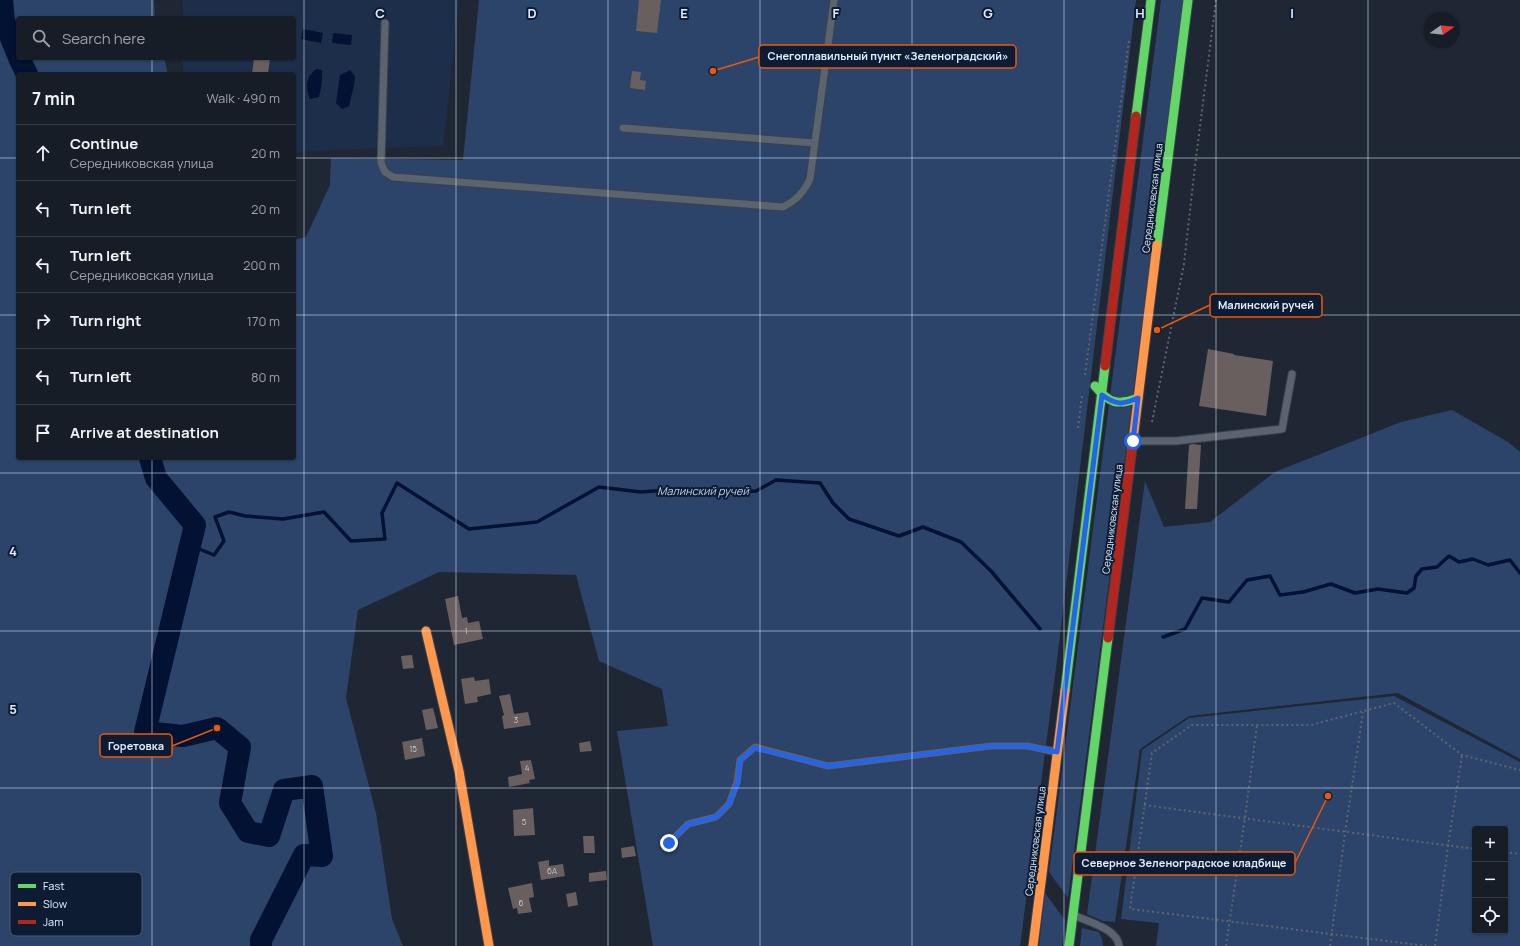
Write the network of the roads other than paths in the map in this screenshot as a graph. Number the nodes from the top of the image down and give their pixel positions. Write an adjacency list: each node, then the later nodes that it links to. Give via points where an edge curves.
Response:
1 (834, 0): 6 (lane)
2 (1151, 0): 7 (street, Середниковская улица)
3 (1188, 0): 12 (street, Середниковская улица)
4 (385, 23): 6 (lane, via 381,163 385,172 393,177 783,206 794,202 803,193 810,179)
5 (623, 128): 6 (lane)
6 (814, 143)
7 (1126, 203): 8 (street, via 1112,237); 11 (street, Середниковская улица)
8 (1102, 312)
9 (1095, 372): 11 (street, via 1095,386)
10 (1292, 374): 13 (lane, via 1282,429 1176,441)
11 (1102, 395): 12 (street, via 1112,402 1121,403); 15 (street, Середниковская улица)
12 (1138, 398): 13 (street, Середниковская улица)
13 (1133, 441): 17 (street, Середниковская улица)
14 (426, 631): 18 (street, via 459,771)
15 (1057, 752): 16 (lane, via 1027,746 991,746 828,766 755,748 740,760 738,782 729,804 716,817 688,824); 19 (street, Середниковская улица)
16 (669, 843)
17 (1073, 915): 20 (street, Середниковская улица); 21 (lane, via 1111,932 1118,940)
18 (489, 946)
19 (1033, 946)
20 (1069, 946)
21 (1119, 946)

